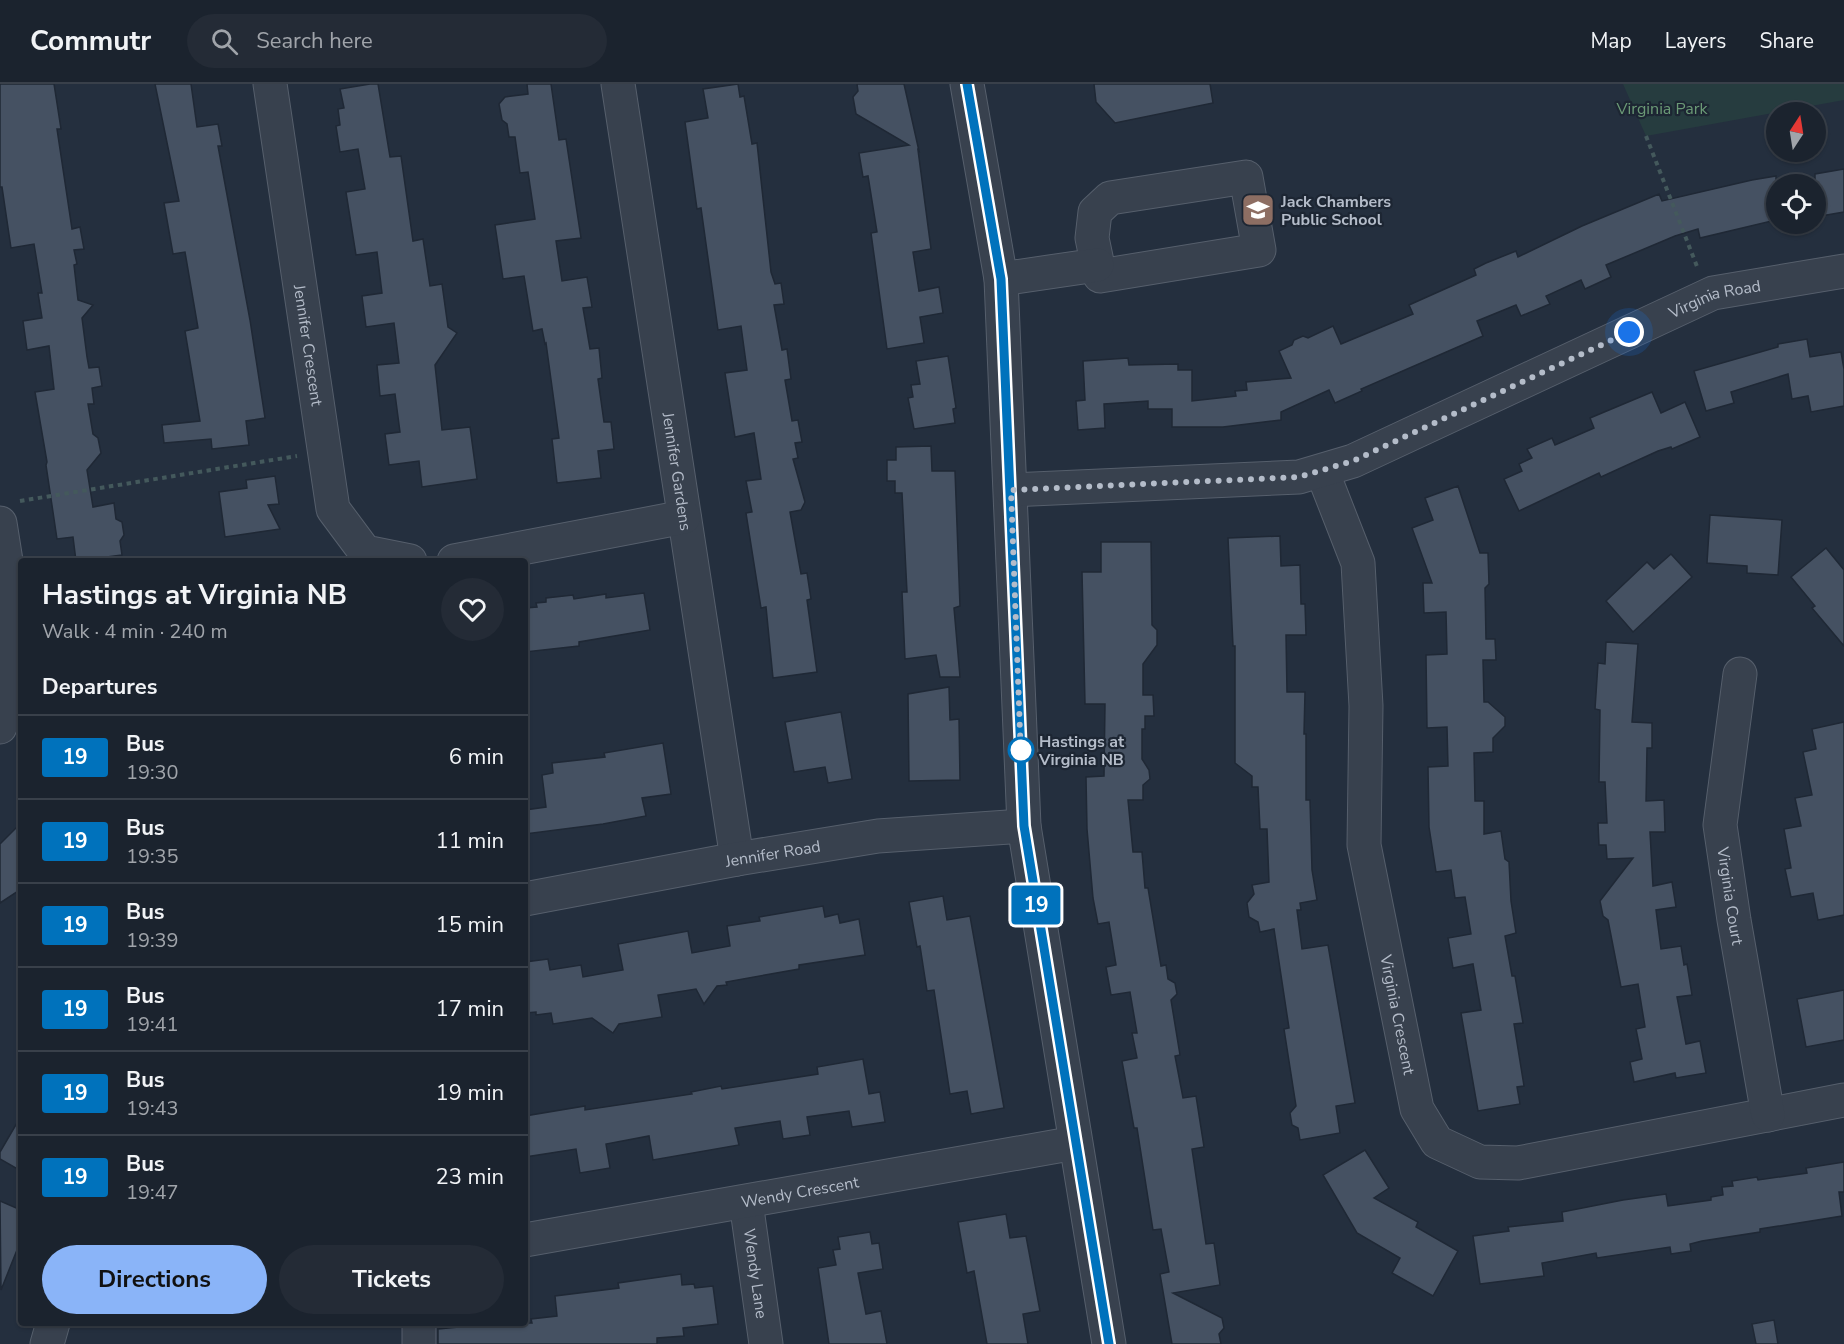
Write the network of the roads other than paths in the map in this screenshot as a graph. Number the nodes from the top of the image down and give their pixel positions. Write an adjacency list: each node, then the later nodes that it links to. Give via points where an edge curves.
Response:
1 (270, 84): 11 (street, Jennifer Crescent, via 333,509 365,552)
2 (618, 84): 10 (street, Jennifer Gardens)
3 (967, 84): 6 (street)
4 (1097, 265): 4 (street, via 1100,276 1259,250 1246,177 1110,198 1095,212 1092,237); 6 (street)
5 (1844, 271): 7 (street, Virginia Road, via 1713,293 1353,461)
6 (1001, 279): 8 (street)
7 (1322, 471): 8 (street, Virginia Road, via 1299,477); 19 (street, Virginia Crescent, via 1358,563 1366,706 1364,844 1417,1109 1437,1142 1480,1162 1518,1163)
8 (1011, 490): 15 (street)
9 (10, 512): 14 (street, via 16,624 11,699)
10 (684, 517): 12 (street); 16 (street, Jennifer Gardens)
11 (395, 558)
12 (470, 558)
13 (1740, 674): 19 (street, Virginia Court, via 1720,825)
14 (0, 727)
15 (1024, 826): 16 (street, Jennifer Road, via 878,836); 20 (street)
16 (737, 859): 17 (street, Jennifer Road)
17 (528, 898)
18 (1844, 1100): 19 (street, Virginia Crescent)
19 (1768, 1115)
20 (1075, 1143): 21 (street, Wendy Crescent); 28 (street)
21 (746, 1202): 22 (street, Wendy Crescent); 27 (street, Wendy Lane)
22 (528, 1239)
23 (52, 1326): 25 (street)
24 (419, 1326): 26 (street)
25 (47, 1344)
26 (419, 1344)
27 (766, 1344)
28 (1109, 1344)

